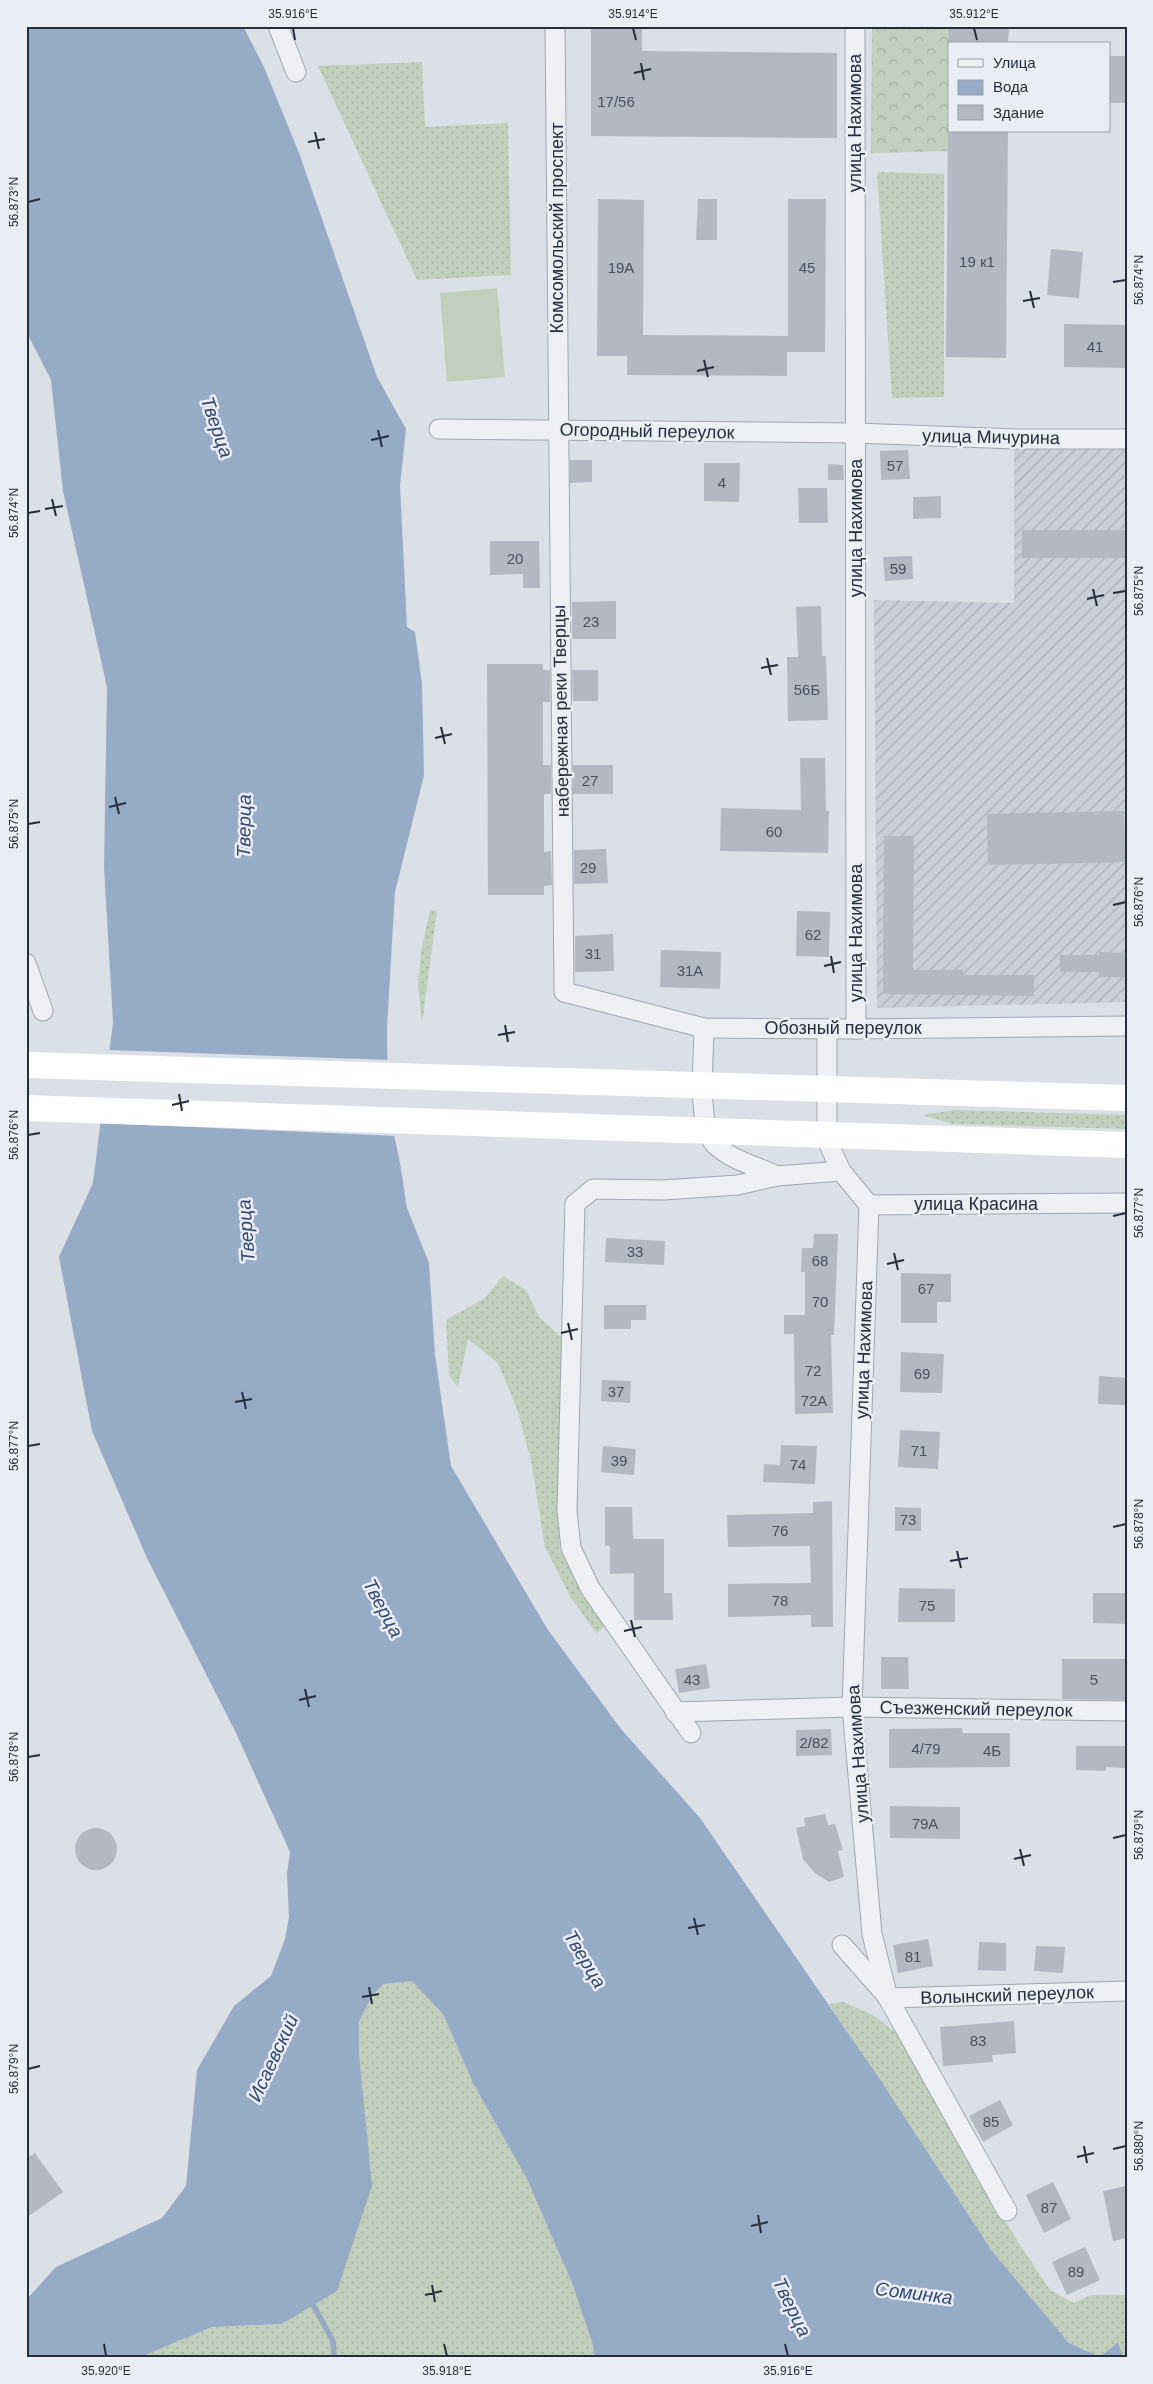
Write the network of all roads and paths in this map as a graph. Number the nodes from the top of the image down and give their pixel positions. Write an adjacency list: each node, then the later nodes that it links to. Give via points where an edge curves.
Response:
1 (278, 26): 4 (street)
2 (556, 26): 6 (street, Комсомольский проспект)
3 (855, 26): 7 (street, улица Нахимова)
4 (296, 72)
5 (439, 429): 6 (street, Огородный переулок)
6 (559, 430): 7 (street, Огородный переулок); 10 (street, набережная реки Тверцы)
7 (856, 433): 8 (street, улица Мичурина); 15 (street, улица Нахимова)
8 (1127, 439)
9 (26, 963): 11 (street)
10 (564, 992): 13 (street, Обозный переулок)
11 (43, 1011)
12 (1127, 1026): 15 (street, Обозный переулок)
13 (704, 1028): 14 (street, Обозный переулок); 21 (street, via 703,1117 713,1142 736,1158)
14 (827, 1029): 15 (street, Обозный переулок); 20 (street, via 827,1140)
15 (856, 1029)
16 (26, 1065): 17 (main road, bridge)
17 (1127, 1098)
18 (26, 1108): 19 (main road, bridge)
19 (1127, 1145)
20 (841, 1171): 21 (street); 23 (street)
21 (777, 1176): 26 (street, via 720,1186 662,1190 593,1189 575,1204 567,1511 571,1548 590,1588)
22 (1127, 1203): 23 (street, улица Красина)
23 (869, 1205): 24 (street, улица Нахимова)
24 (852, 1707): 25 (street, Съезженский переулок); 26 (street, Съезженский переулок); 30 (street, улица Нахимова, via 872,1934)
25 (1127, 1711)
26 (675, 1712): 27 (street)
27 (691, 1734)
28 (842, 1945): 30 (street)
29 (1127, 1991): 30 (street, Волынский переулок)
30 (888, 1998): 31 (street, улица Нахимова)
31 (1008, 2211)

